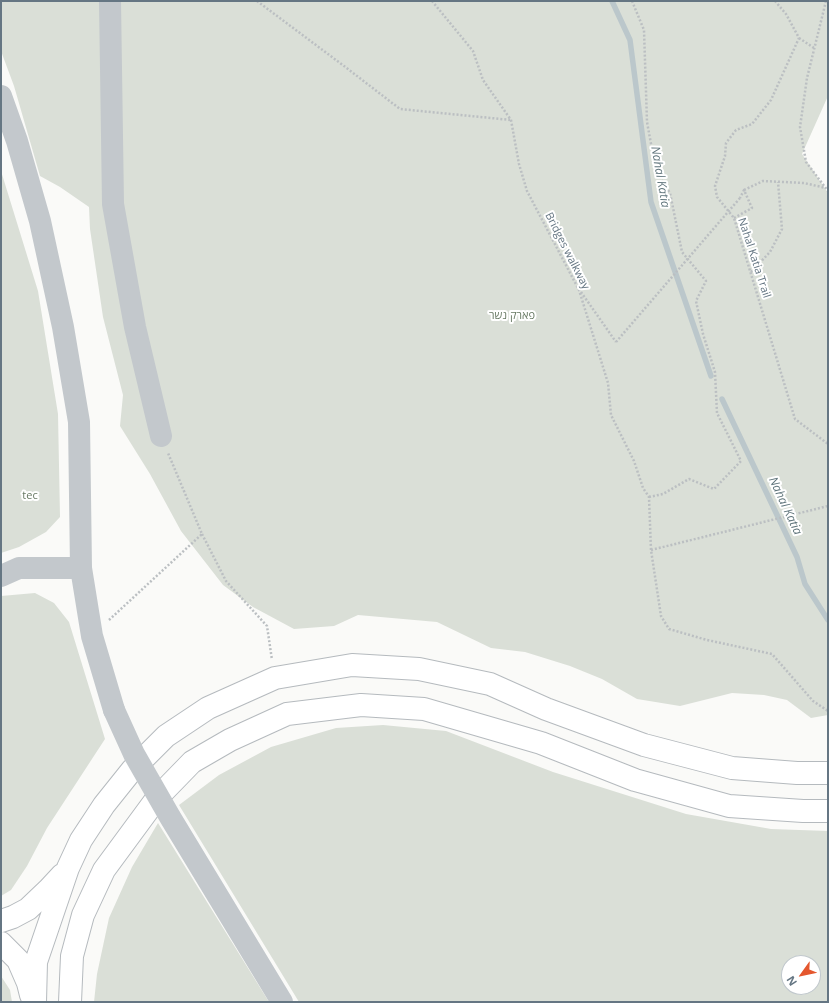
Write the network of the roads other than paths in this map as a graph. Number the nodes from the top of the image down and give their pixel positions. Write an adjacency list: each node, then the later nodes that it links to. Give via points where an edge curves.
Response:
1 (110, 1): 3 (street, via 113,204 135,327)
2 (1, 96): 4 (street, via 18,140 40,221 65,341 78,422)
3 (161, 436)
4 (80, 568): 5 (street, via 19,568); 13 (street, bridge, via 92,636 114,710 134,754)
5 (1, 576)
6 (828, 773): 8 (main road, via 732,768 644,745 546,709 490,684 419,669 352,665 275,678 208,708 166,736 132,770 104,805 81,840)
7 (828, 811): 12 (main road, via 729,806 635,780 541,743 424,709 361,705 287,714 230,740 192,762 156,798 104,870 83,915 72,956)
8 (68, 868): 9 (main road, via 28,909); 11 (main road, via 36,962)
9 (1, 921)
10 (1, 943): 11 (main road, via 18,960)
11 (34, 1002)
12 (70, 1002)
13 (282, 1002)

